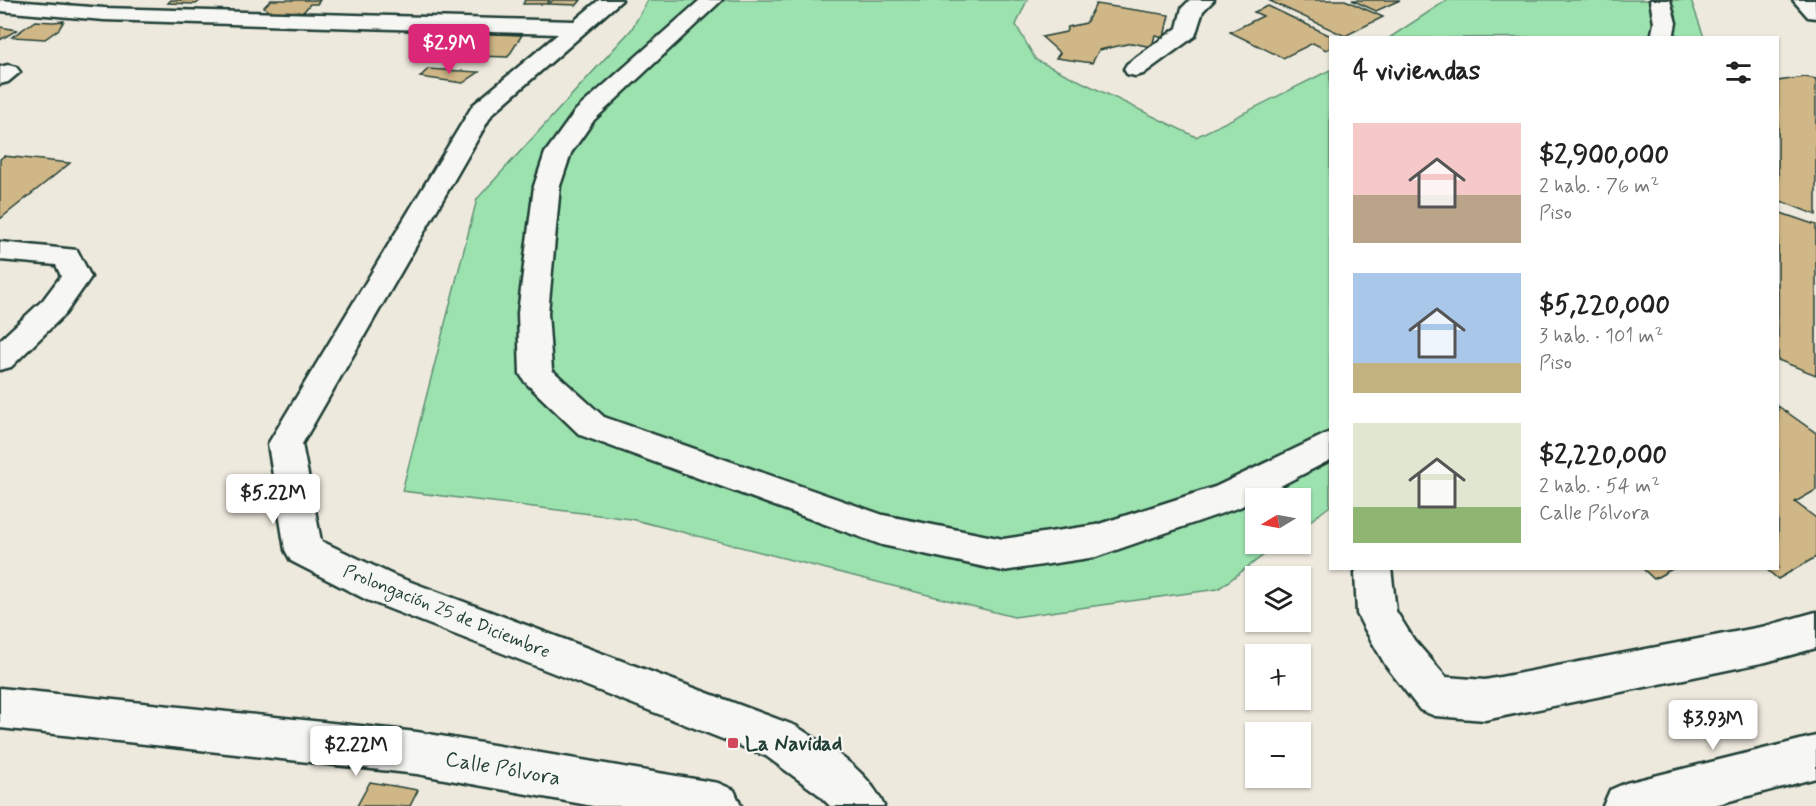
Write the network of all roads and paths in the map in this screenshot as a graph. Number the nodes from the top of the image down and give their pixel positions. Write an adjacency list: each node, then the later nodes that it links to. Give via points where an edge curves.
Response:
1 (612, 0): 8 (street, Prolongación 25 de Diciembre)
2 (712, 0): 13 (street, via 585,115 558,153 547,186 533,313 536,374 592,426 882,530 1003,555 1096,541 1227,497)
3 (1660, 0): 9 (street, via 1665,23)
4 (1803, 0): 7 (street)
5 (1195, 3): 10 (street, via 1187,31)
6 (0, 6): 8 (street, via 104,14)
7 (1816, 12)
8 (576, 28): 19 (street, Prolongación 25 de Diciembre, via 482,110 285,444 304,550 381,588 781,741 834,778)
9 (1662, 36)
10 (1135, 69)
11 (0, 250): 12 (street, via 67,257 76,277 54,308)
12 (0, 359)
13 (1329, 446)
14 (1374, 573): 15 (street, via 1377,614 1435,696 1485,700 1766,644)
15 (1816, 630)
16 (0, 708): 18 (street, Calle Pólvora, via 417,753)
17 (1816, 757): 20 (street)
18 (718, 806)
19 (861, 806)
20 (1626, 806)

